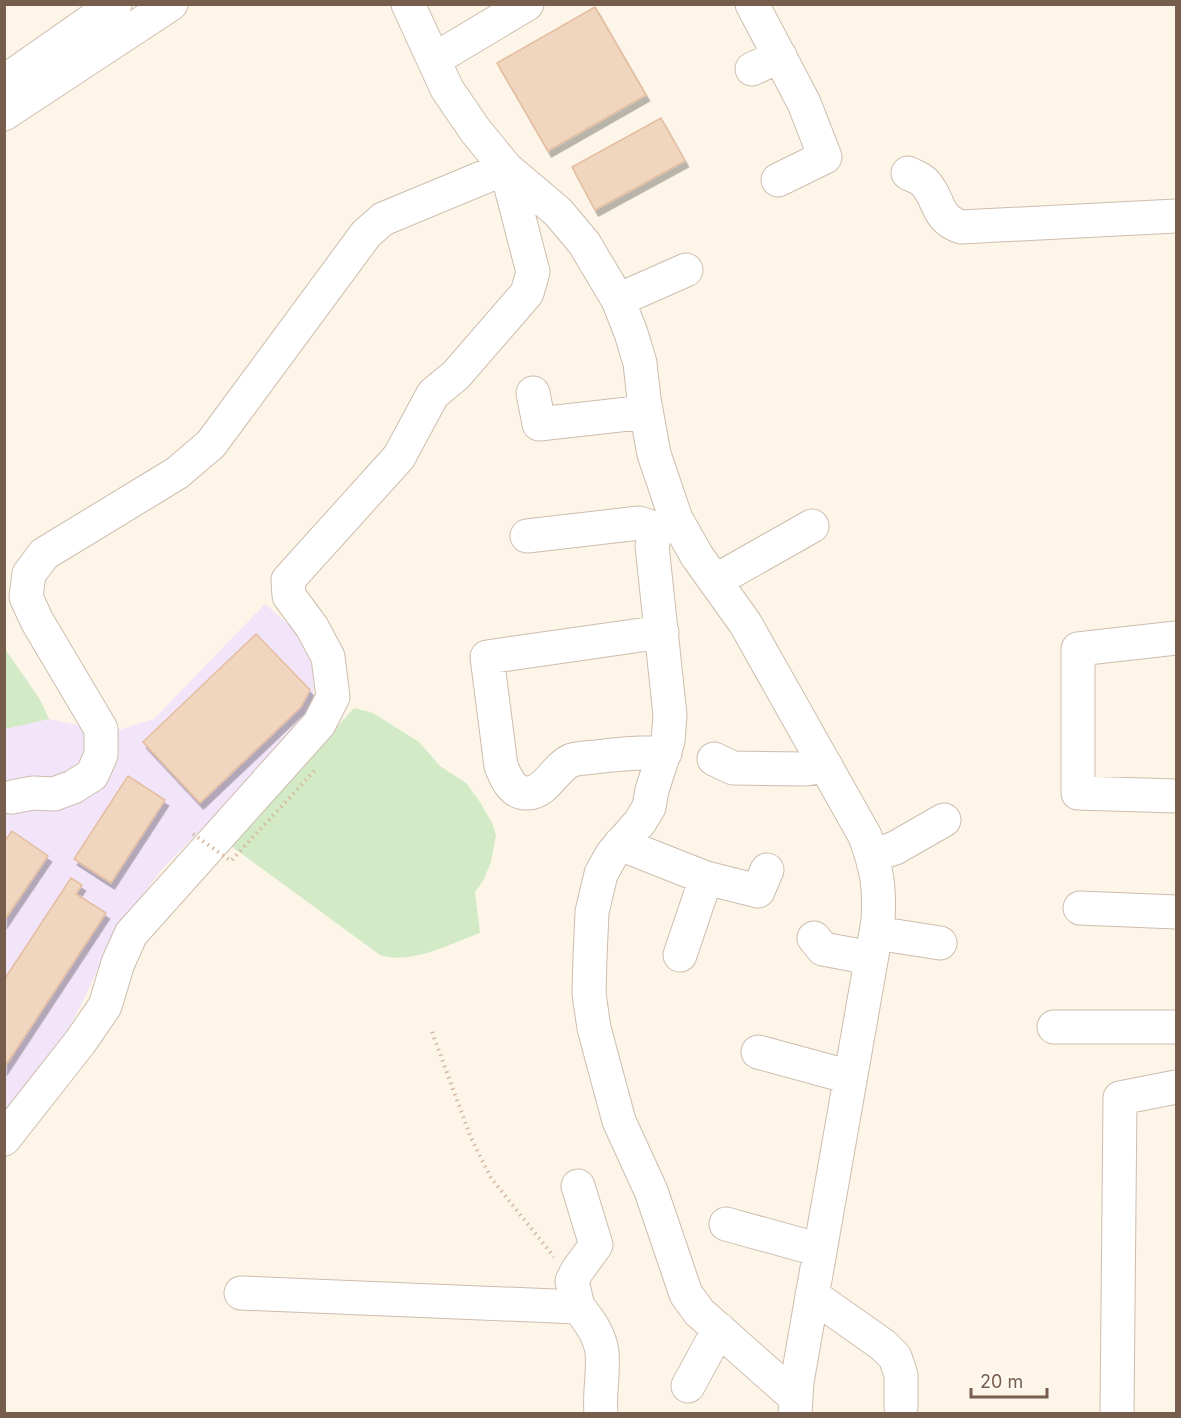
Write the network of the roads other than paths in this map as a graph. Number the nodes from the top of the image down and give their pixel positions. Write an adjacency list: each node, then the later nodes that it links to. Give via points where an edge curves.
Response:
1 (115, 4): 7 (street, via 8,79)
2 (171, 4): 8 (street)
3 (408, 4): 6 (street)
4 (527, 4): 6 (street)
5 (752, 4): 11 (street, via 766,62 804,103 825,157)
6 (435, 59): 9 (street, via 459,108)
7 (4, 77)
8 (4, 114)
9 (506, 168): 14 (street, via 558,212 584,243); 27 (street, via 383,219 366,234 211,444 177,473 44,554 29,574 26,597 101,729 101,755 92,775 73,787 54,794); 44 (street, via 533,272 527,293 456,375 433,394 399,457 288,580 289,596 328,657 333,697 319,724 131,934 105,1006)
10 (908, 173): 12 (street, via 924,182 943,216 961,227)
11 (778, 180)
12 (1176, 216)
13 (686, 270): 14 (street)
14 (618, 300): 16 (street, via 640,363)
15 (533, 393): 16 (street, via 539,424)
16 (646, 411): 17 (street)
17 (666, 524): 19 (street, via 639,523); 20 (street); 21 (street, via 652,546)
18 (812, 526): 20 (street)
19 (527, 536)
20 (715, 581): 25 (street, via 745,623)
21 (662, 632): 23 (street, via 670,715); 23 (street, via 487,657 501,766 508,782 518,791 530,793 573,760 634,752)
22 (1176, 638): 26 (street, via 1078,649 1078,793)
23 (664, 753): 29 (street, via 649,807)
24 (714, 759): 25 (street, via 733,768)
25 (826, 766): 30 (street)
26 (1176, 796)
27 (12, 797)
28 (945, 820): 30 (street)
29 (620, 844): 32 (street); 51 (street, via 602,874 592,912 589,994 594,1028 619,1121 651,1191 686,1294)
30 (872, 856): 37 (street, via 879,893)
31 (767, 870): 32 (street, via 758,891)
32 (706, 878): 38 (street)
33 (1080, 908): 34 (street)
34 (1176, 912)
35 (814, 938): 37 (street, via 822,949)
36 (940, 943): 37 (street)
37 (874, 946): 42 (street)
38 (680, 955)
39 (1053, 1027): 40 (street)
40 (1176, 1027)
41 (758, 1052): 42 (street)
42 (850, 1077): 47 (street)
43 (1176, 1087): 56 (street, via 1120,1098)
44 (4, 1139)
45 (578, 1185): 49 (street, via 596,1245 577,1271)
46 (726, 1224): 47 (street)
47 (820, 1250): 50 (street)
48 (241, 1293): 49 (street)
49 (575, 1294): 55 (street, via 602,1351)
50 (812, 1295): 53 (street); 54 (street, via 896,1357 901,1375)
51 (719, 1329): 52 (street); 53 (street)
52 (688, 1386)
53 (795, 1406)
54 (901, 1407)
55 (601, 1413)
56 (1117, 1413)

